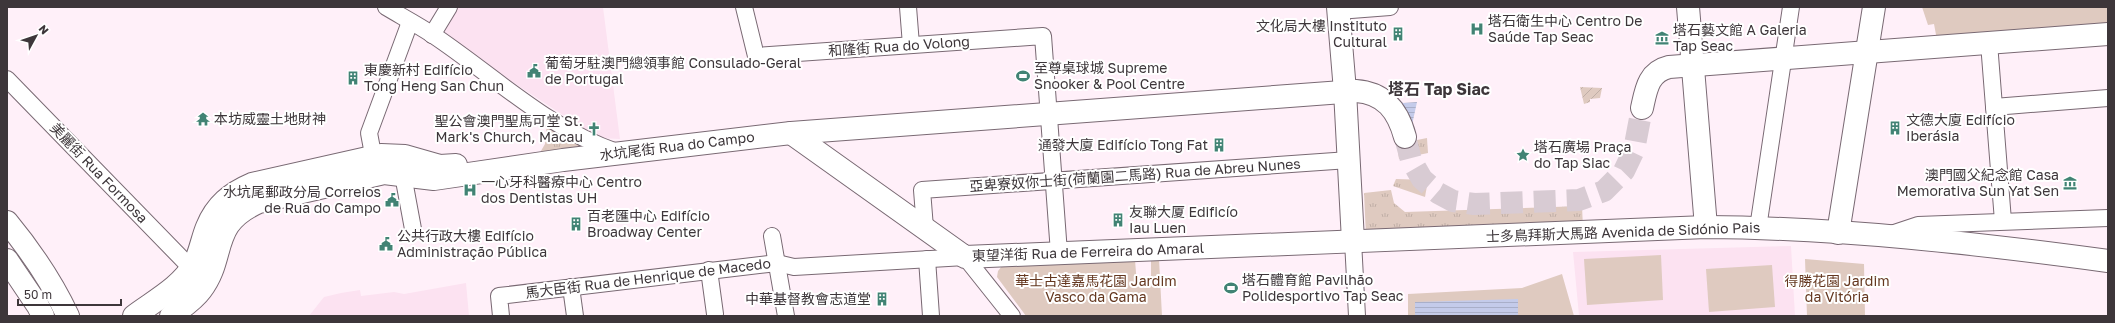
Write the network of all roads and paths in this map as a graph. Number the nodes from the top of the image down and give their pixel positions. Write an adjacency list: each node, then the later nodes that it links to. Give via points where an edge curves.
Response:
1 (386, 7): 10 (street)
2 (449, 7): 12 (street)
3 (744, 7): 14 (street, 和隆街 Rua do Volong, via 756,56)
4 (908, 7): 14 (street)
5 (1390, 7): 9 (street)
6 (1688, 7): 17 (main road)
7 (1791, 7): 16 (street)
8 (1874, 7): 15 (main road)
9 (1338, 9): 19 (main road)
10 (410, 22): 12 (street); 30 (street, via 369,133 372,149)
11 (2108, 34): 13 (main road)
12 (432, 35): 29 (street, via 557,123 591,142)
13 (1989, 43): 15 (main road); 22 (street)
14 (911, 45): 24 (street, 和隆街 Rua do Volong, via 1043,36)
15 (1867, 52): 16 (main road); 43 (main road)
16 (1784, 58): 17 (main road); 41 (street)
17 (1693, 65): 23 (main road, via 1669,67 1656,72 1648,83); 39 (main road)
18 (7, 79): 53 (street, 美麗街 Rua Formosa)
19 (1345, 91): 21 (main road, 水坑尾街 Rua do Campo, via 1363,91); 24 (main road, 水坑尾街 Rua do Campo); 25 (main road)
20 (2108, 98): 22 (street)
21 (1387, 102): 25 (main road, via 1375,97 1363,98 1353,105); 28 (main road, via 1398,117)
22 (1994, 107): 37 (street)
23 (1642, 108)
24 (1049, 114): 26 (main road, 水坑尾街 Rua do Campo); 35 (street)
25 (1347, 121): 33 (main road)
26 (831, 130): 27 (main road, 水坑尾街 Rua do Campo); 31 (main road, via 822,133 818,141 817,146)
27 (791, 133): 29 (main road, 水坑尾街 Rua do Campo); 31 (main road, 東望洋街 Rua de Ferreira do Amaral)
28 (1405, 138)
29 (620, 153): 32 (main road, 水坑尾街 Rua do Campo)
30 (378, 155): 32 (main road, 水坑尾街 Rua do Campo, via 405,156 440,166); 53 (main road, 水坑尾街 Rua do Campo, via 252,184 237,190 222,202 212,216)
31 (822, 155): 40 (main road, 東望洋街 Rua de Ferreira do Amaral)
32 (563, 160): 34 (main road, 水坑尾街 Rua do Campo, via 434,179)
33 (1349, 160): 35 (street, 亞卑寮奴你士街(荷蘭園二馬路) Rua de Abreu Nunes); 46 (main road)
34 (403, 175): 42 (street); 60 (main road, 水坑尾街 Rua do Campo, via 384,174 353,179 259,202 246,208 231,221 224,232 208,279 201,290)
35 (1054, 180): 40 (street, 亞卑寮奴你士街(荷蘭園二馬路) Rua de Abreu Nunes, via 922,190); 47 (street)
36 (2108, 218): 37 (street)
37 (2003, 221): 45 (street, via 1918,225)
38 (7, 222): 58 (main road, via 40,266)
39 (1706, 227): 41 (main road, 士多鳥拜斯大馬路 Avenida de Sidónio Pais); 46 (main road, 士多鳥拜斯大馬路 Avenida de Sidónio Pais)
40 (925, 228): 48 (main road, 東望洋街 Rua de Ferreira do Amaral)
41 (1758, 228): 43 (main road, 士多鳥拜斯大馬路 Avenida de Sidónio Pais)
42 (414, 229)
43 (1838, 233): 45 (main road, 士多鳥拜斯大馬路 Avenida de Sidónio Pais)
44 (772, 236): 52 (street)
45 (1883, 237): 51 (main road, 士多鳥拜斯大馬路 Avenida de Sidónio Pais, via 1991,245)
46 (1353, 241): 47 (main road, 東望洋街 Rua de Ferreira do Amaral); 66 (street)
47 (1059, 253): 48 (main road, 東望洋街 Rua de Ferreira do Amaral)
48 (965, 257): 49 (street, 馬大臣街 Rua de Henrique de Macedo); 65 (street)
49 (927, 259): 52 (street, 馬大臣街 Rua de Henrique de Macedo, via 794,267); 64 (street)
50 (7, 260): 57 (main road)
51 (2108, 261)
52 (777, 262): 54 (street, 馬大臣街 Rua de Henrique de Macedo); 63 (street)
53 (191, 268): 59 (main road, 水坑尾街 Rua do Campo, via 177,284)
54 (709, 270): 55 (street, 馬大臣街 Rua de Henrique de Macedo); 56 (street)
55 (571, 287): 61 (street, 馬大臣街 Rua de Henrique de Macedo, via 499,296); 62 (street)
56 (715, 314)
57 (43, 316)
58 (68, 316)
59 (134, 316)
60 (171, 316)
61 (501, 316)
62 (575, 316)
63 (786, 316)
64 (931, 316)
65 (1012, 316)
66 (1357, 316)

